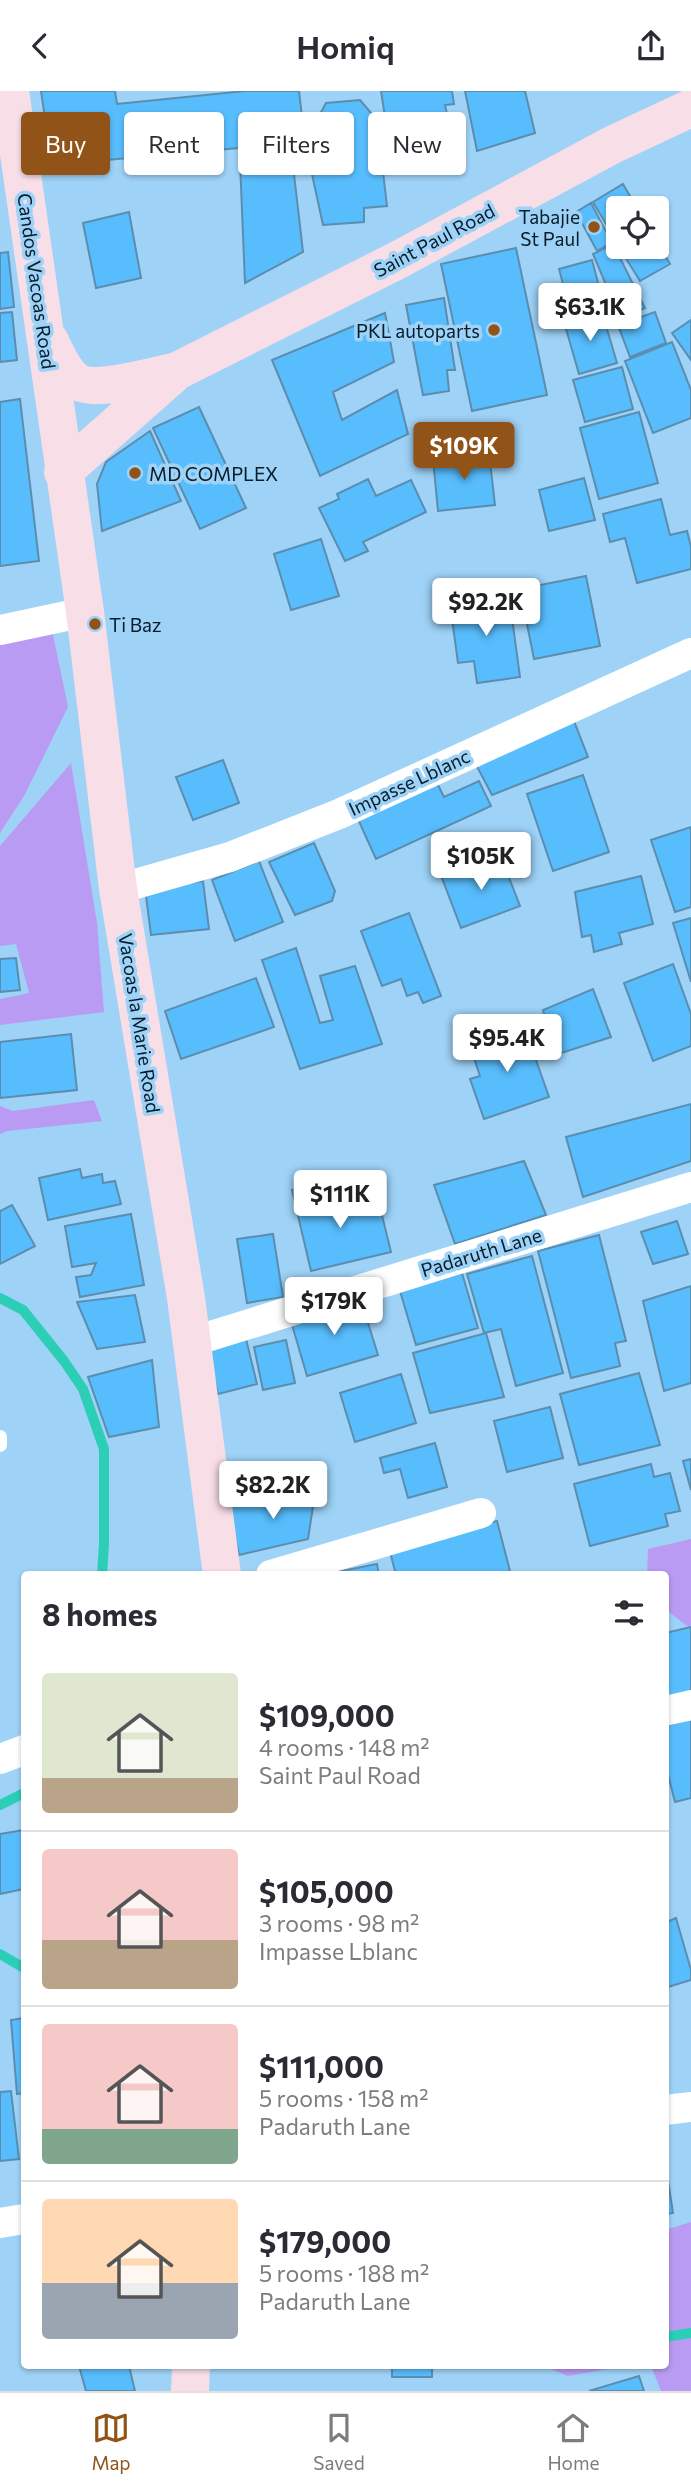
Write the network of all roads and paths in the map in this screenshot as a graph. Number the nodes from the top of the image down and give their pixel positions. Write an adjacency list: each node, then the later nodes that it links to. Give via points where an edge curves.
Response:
1 (10, 91): 3 (main road, Candos Vacoas Road)
2 (691, 108): 4 (main road, Saint Paul Road)
3 (46, 333): 4 (main road, Saint Paul Road, via 64,369 85,386); 5 (main road, Candos Vacoas Road)
4 (177, 371): 5 (main road, Saint Paul Road)
5 (63, 471): 6 (main road, Vacoas la Marie Road)
6 (85, 611): 7 (street); 9 (main road, Vacoas la Marie Road)
7 (0, 630)
8 (691, 653): 9 (street, Impasse Lblanc, via 339,814 230,857)
9 (118, 889): 11 (main road, Vacoas la Marie Road)
10 (691, 1187): 11 (street, Padaruth Lane)
11 (191, 1342): 15 (main road, Vacoas la Marie Road)
12 (0, 1437): 13 (lane)
13 (0, 1445)
14 (481, 1513): 16 (street)
15 (221, 1571)
16 (285, 1571)
17 (691, 1705): 18 (street)
18 (669, 1710)
19 (21, 1751): 20 (street)
20 (0, 1759)
21 (691, 2106): 22 (street)
22 (669, 2109)
23 (21, 2220): 24 (street)
24 (0, 2223)
25 (191, 2369): 26 (main road)
26 (190, 2391)

